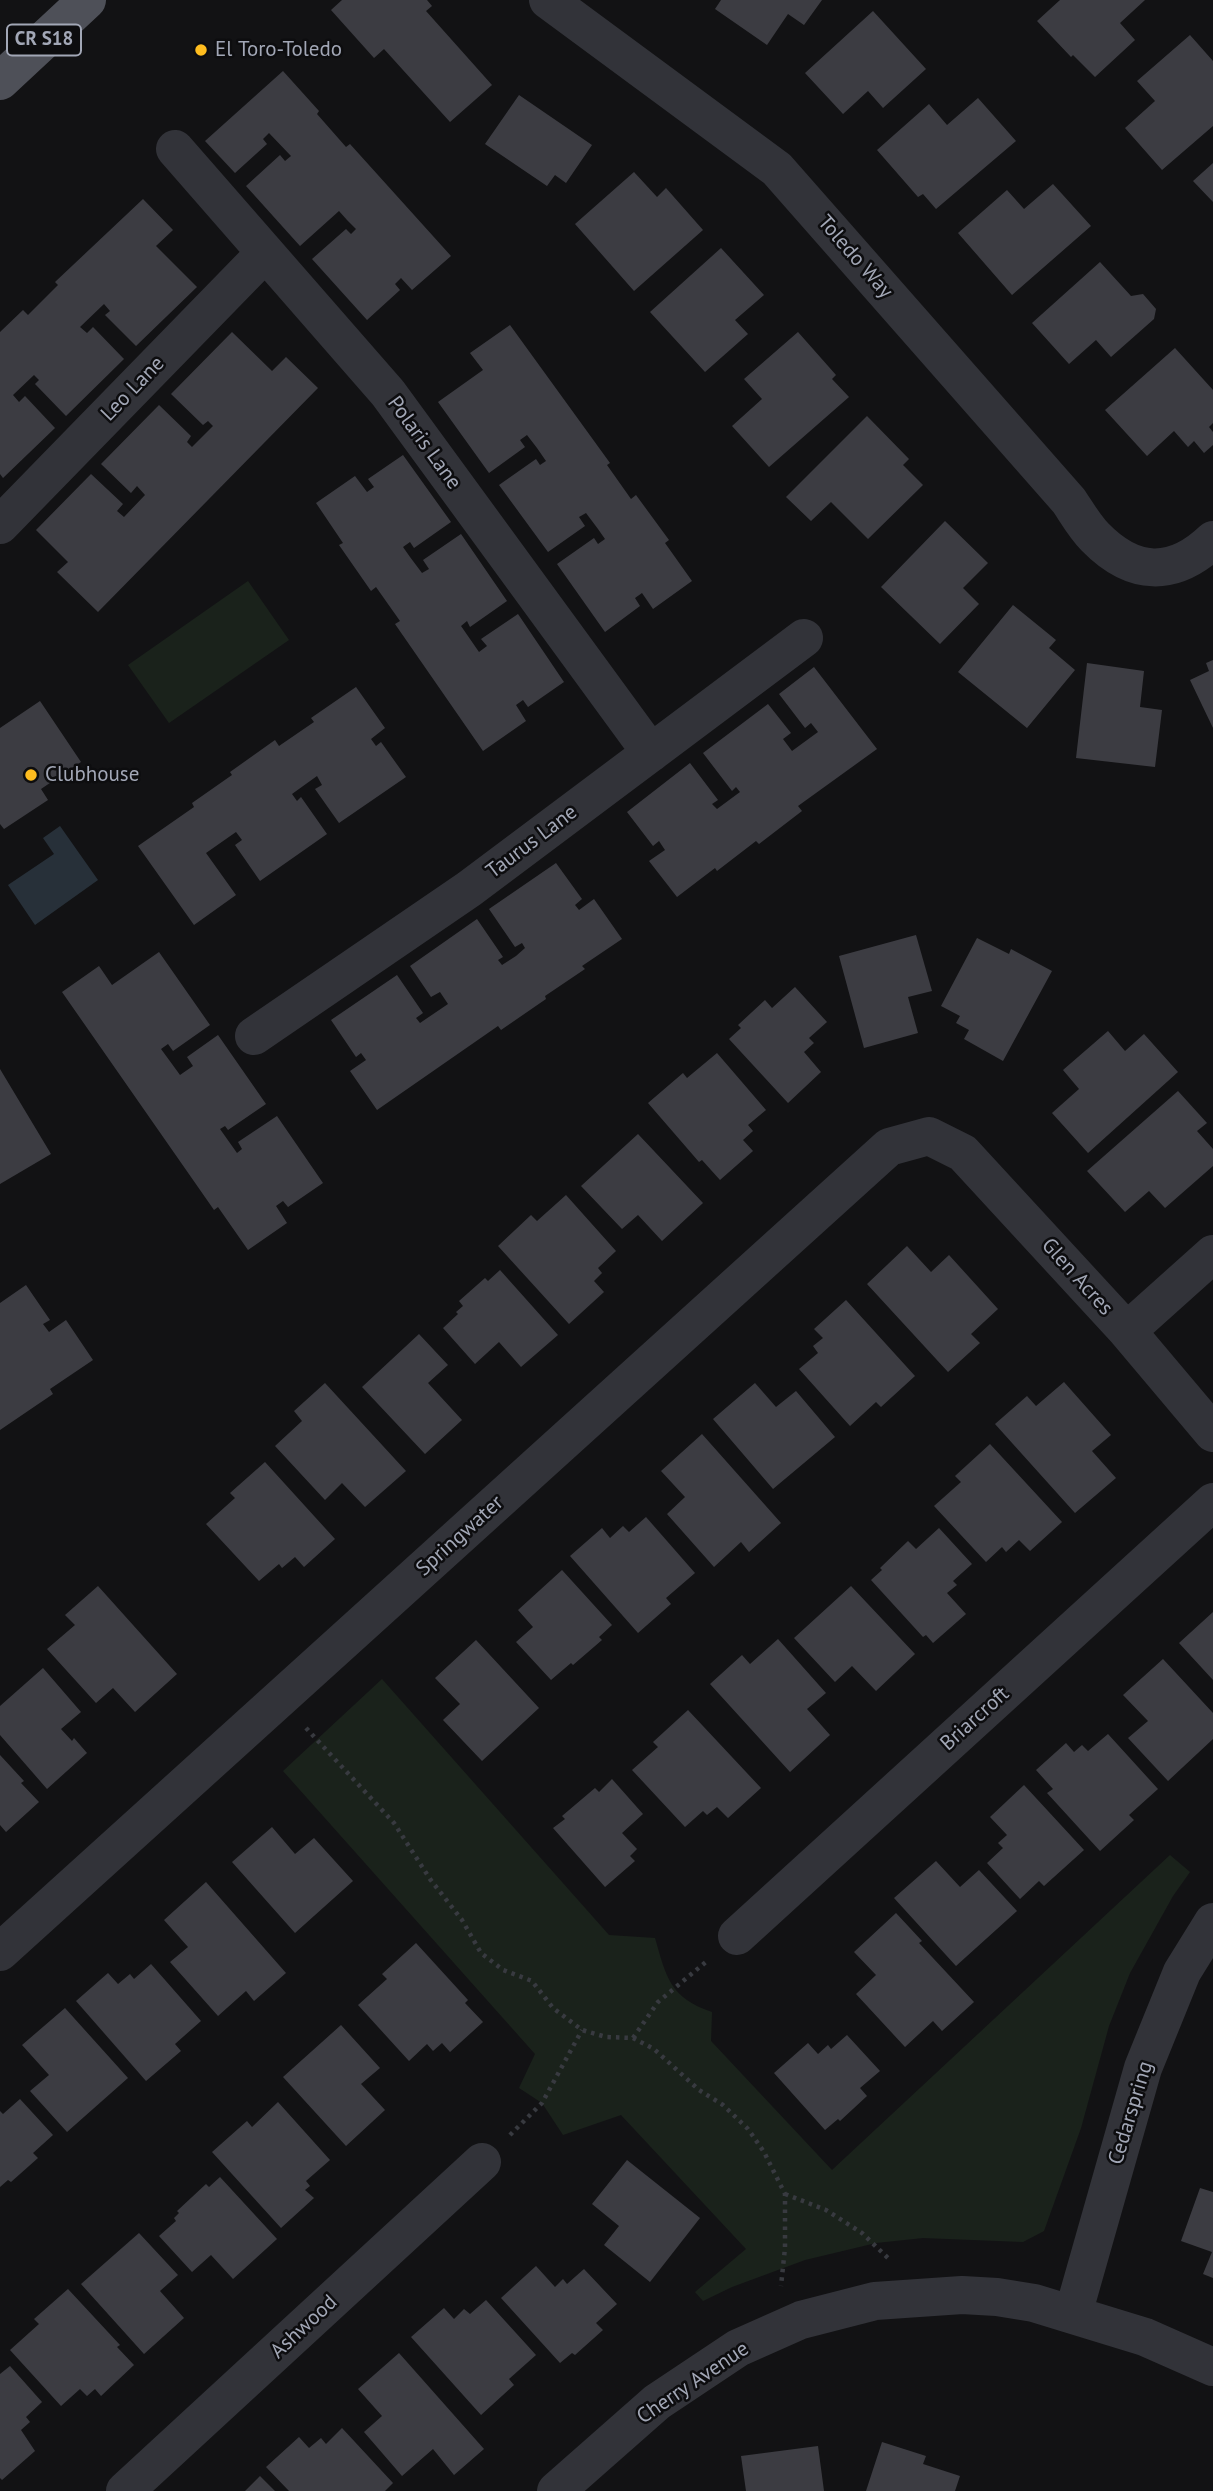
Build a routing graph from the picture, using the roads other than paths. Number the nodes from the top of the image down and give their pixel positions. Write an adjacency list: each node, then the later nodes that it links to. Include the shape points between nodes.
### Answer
1 (87, 0): 3 (main road, CR S18)
2 (548, 0): 7 (street, Toledo Way, via 777,169 1069,501 1093,535 1120,559 1151,567 1178,565)
3 (0, 81)
4 (175, 149): 5 (street, Polaris Lane)
5 (265, 253): 6 (street, Leo Lane); 9 (street, Polaris Lane, via 388,393)
6 (0, 525)
7 (1213, 540)
8 (804, 638): 9 (street, Taurus Lane)
9 (651, 753): 10 (street, Taurus Lane, via 469,889)
10 (254, 1036)
11 (929, 1136): 13 (street, Glen Acres, via 963,1153); 18 (street, Springwater, via 889,1147)
12 (1213, 1254): 13 (street)
13 (1127, 1331): 14 (street, Glen Acres)
14 (1213, 1433)
15 (1213, 1502): 17 (street, Briarcroft)
16 (1213, 1922): 20 (street, Cedarspring, via 1182,1972 1143,2068)
17 (737, 1936)
18 (0, 1952)
19 (482, 2162): 22 (street, Ashwood)
20 (1073, 2314): 21 (street, Cherry Avenue, via 1145,2337); 23 (street, Cherry Avenue, via 997,2297 927,2296 875,2301 801,2320 738,2348 657,2402)
21 (1213, 2367)
22 (125, 2491)
23 (556, 2491)

